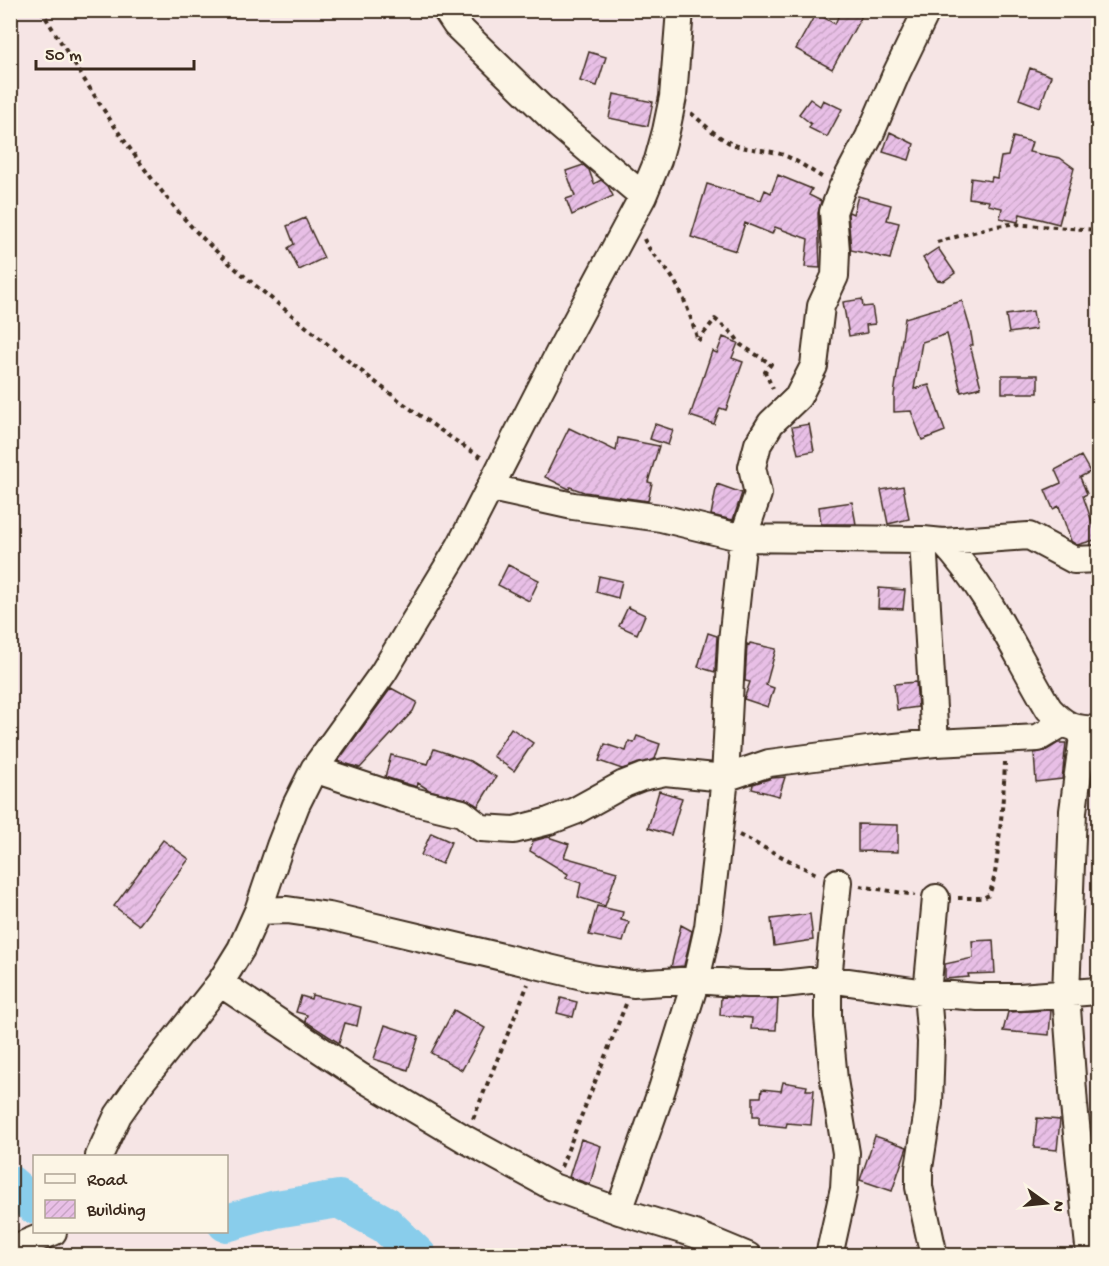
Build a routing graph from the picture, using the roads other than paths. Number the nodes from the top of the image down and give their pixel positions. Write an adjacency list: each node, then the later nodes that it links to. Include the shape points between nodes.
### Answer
1 (446, 10): 4 (street, via 456,26 558,124)
2 (680, 10): 4 (street, via 673,97 658,160)
3 (927, 10): 6 (street, via 833,212 835,276 821,306 814,366 798,397 771,423 758,444 752,467 758,494)
4 (643, 196): 5 (street)
5 (496, 479): 6 (street, via 573,506 661,518); 11 (street, via 383,673)
6 (743, 538): 7 (street); 12 (street, via 732,641)
7 (933, 541): 8 (street, via 1029,536 1074,560); 9 (street, via 956,555 981,591 1049,709); 10 (street)
8 (1098, 559)
9 (1082, 727): 10 (street, via 1038,738); 21 (street, via 1073,811)
10 (935, 743): 12 (street, via 769,763)
11 (314, 769): 12 (street, via 404,799 462,813 481,828 514,830 575,811 642,777 665,772); 15 (street, via 296,805)
12 (725, 778): 17 (street, via 708,927)
13 (838, 882): 16 (street)
14 (936, 898): 20 (street)
15 (258, 911): 17 (street, via 287,910 329,916 591,978 633,984); 18 (street)
16 (828, 979): 17 (street, via 747,984); 20 (street); 27 (street, via 834,1080 846,1154 844,1188)
17 (696, 980): 23 (street)
18 (220, 983): 22 (street, via 139,1085 118,1115); 23 (street, via 361,1077 465,1139 554,1187)
19 (1098, 991): 21 (street)
20 (927, 993): 21 (street, via 978,997); 28 (street, via 931,1042 929,1104 919,1187)
21 (1066, 994): 29 (street)
22 (99, 1155)
23 (619, 1211): 26 (street, via 695,1234)
24 (51, 1233): 25 (street)
25 (10, 1250)
26 (748, 1256)
27 (829, 1256)
28 (934, 1256)
29 (1090, 1256)

